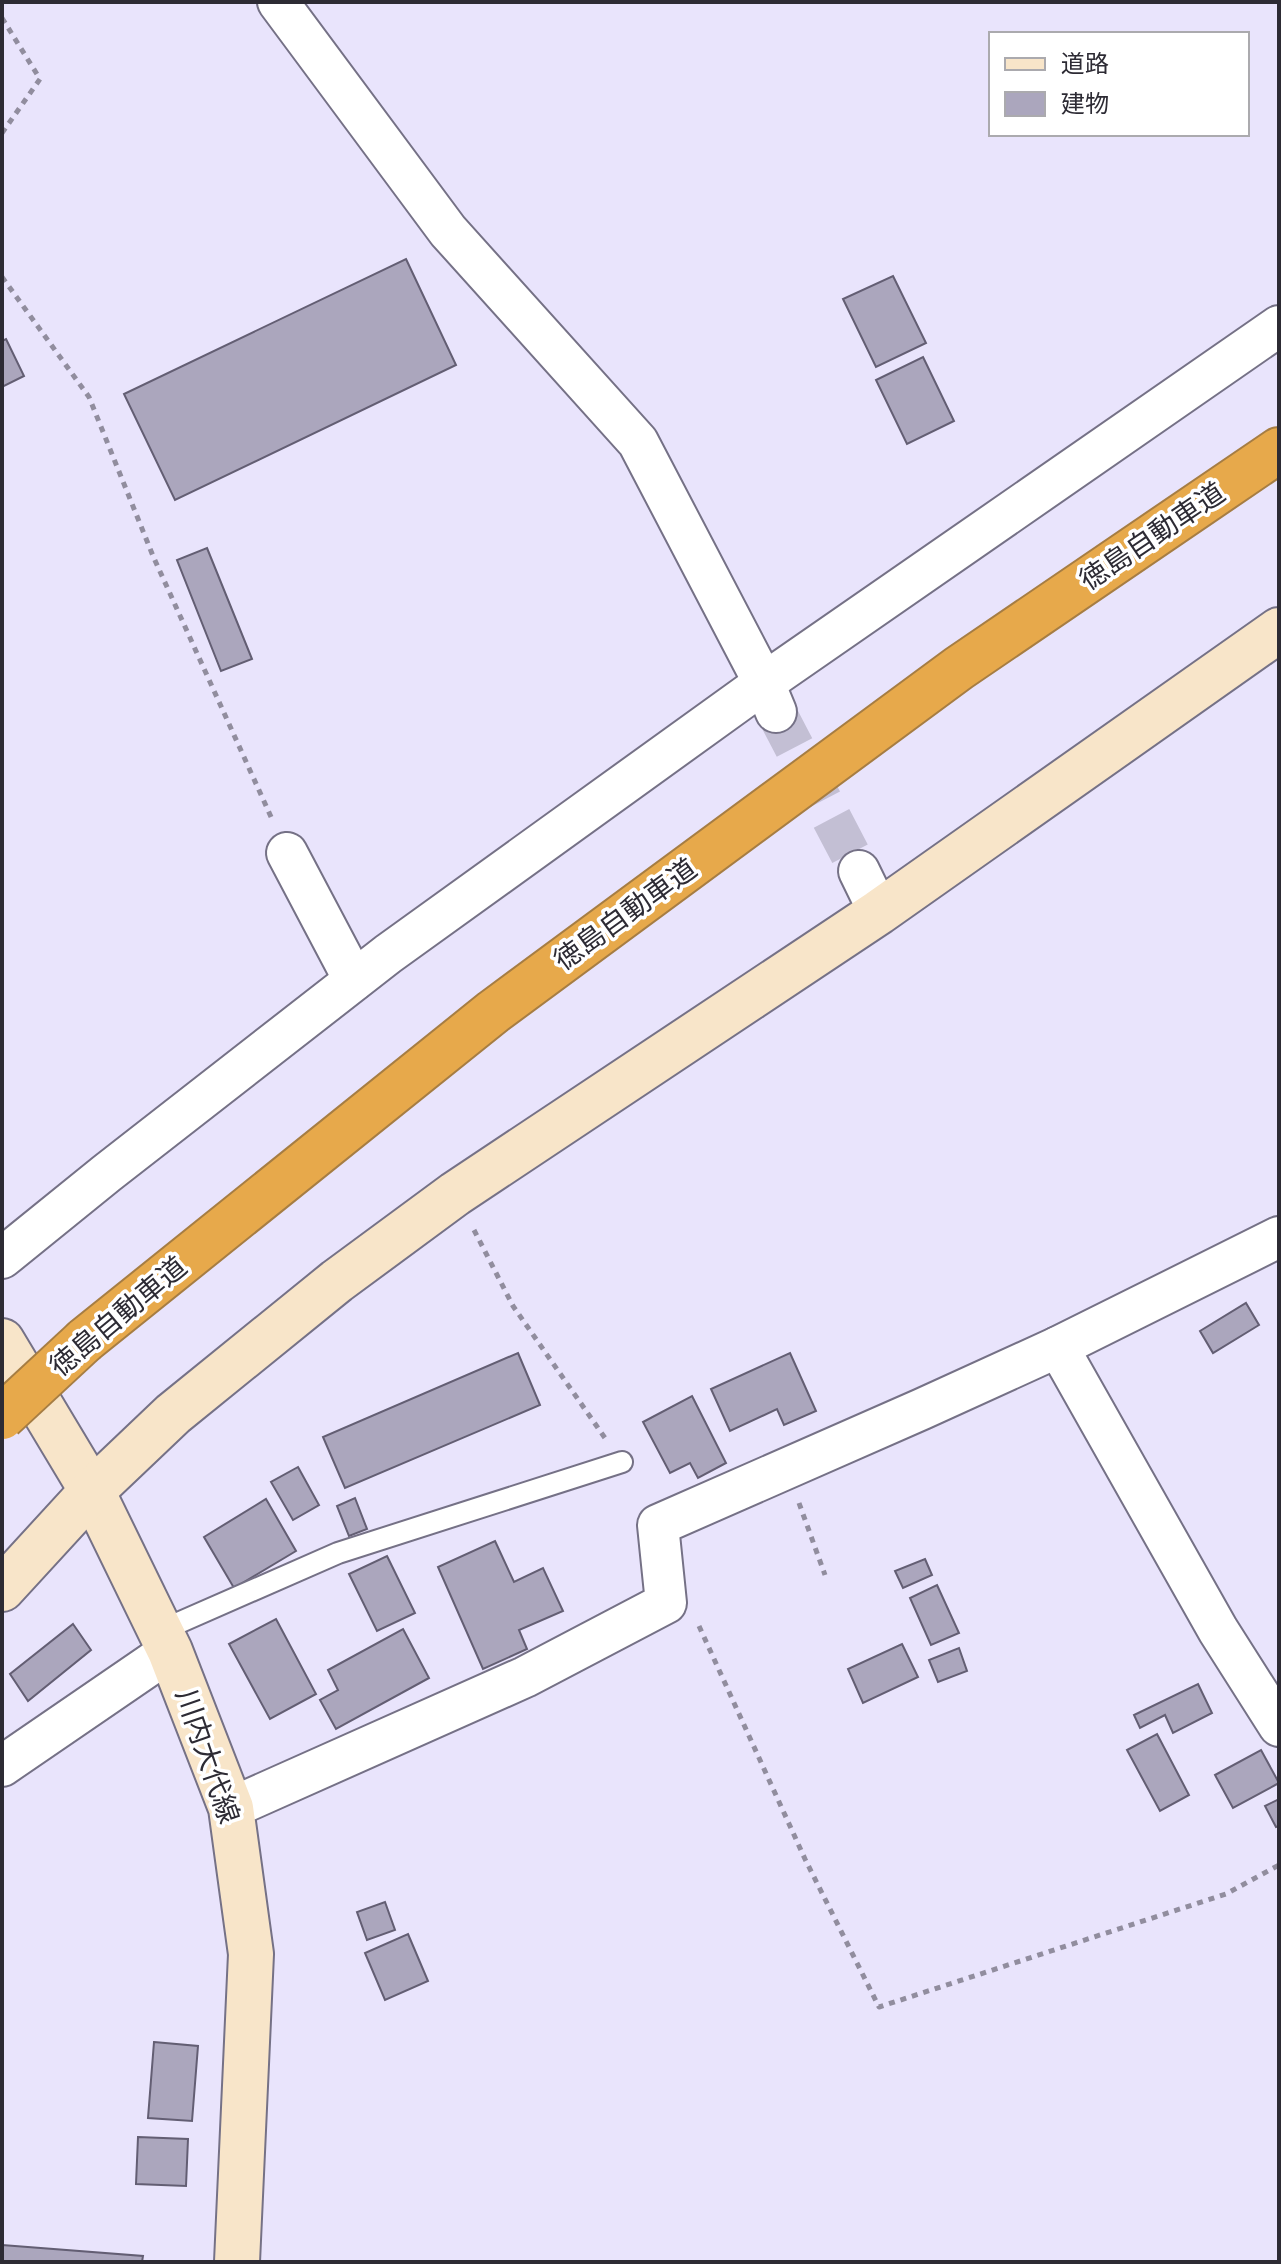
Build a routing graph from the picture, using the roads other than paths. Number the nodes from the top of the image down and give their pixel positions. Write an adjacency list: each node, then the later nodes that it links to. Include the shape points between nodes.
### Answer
1 (278, 2): 5 (street, via 448,231 638,442)
2 (1279, 326): 5 (street)
3 (1279, 450): 14 (highway, 徳島自動車道, bridge, via 959,668 493,1012 85,1340)
4 (1279, 630): 8 (street)
5 (770, 698): 9 (street)
6 (287, 853): 9 (street)
7 (859, 871): 8 (street)
8 (879, 912): 16 (street, via 455,1194 184,1405)
9 (354, 980): 11 (street)
10 (1279, 1237): 13 (street)
11 (2, 1258)
12 (2, 1341): 16 (street, 川内大代線)
13 (1058, 1347): 19 (street, via 1218,1630); 21 (street, via 658,1525 666,1603 525,1677)
14 (2, 1417)
15 (622, 1462): 18 (lane, via 338,1553)
16 (92, 1491): 17 (street); 18 (street, 川内大代線)
17 (2, 1589)
18 (165, 1641): 20 (street); 21 (street, 川内大代線)
19 (1279, 1726)
20 (2, 1766)
21 (231, 1808): 22 (street, 川内大代線, via 251,1954)
22 (237, 2262)

